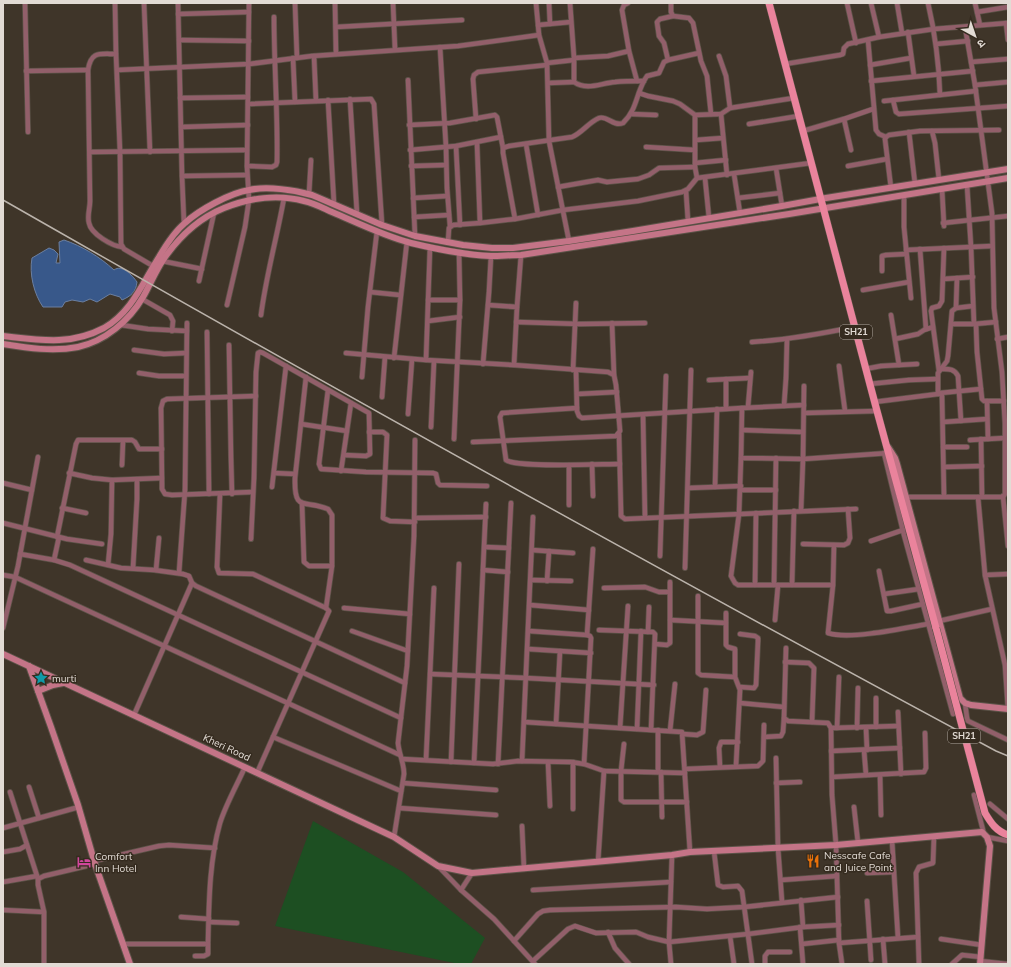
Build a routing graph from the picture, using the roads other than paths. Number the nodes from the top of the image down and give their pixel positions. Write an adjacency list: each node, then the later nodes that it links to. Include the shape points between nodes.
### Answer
1 (25, 3): 71 (street)
2 (115, 3): 51 (street)
3 (144, 3): 67 (street)
4 (178, 3): 23 (street)
5 (249, 3): 21 (street)
6 (295, 3): 55 (street)
7 (335, 3): 33 (street)
8 (393, 3): 30 (street)
9 (536, 3): 31 (street)
10 (549, 3): 29 (street)
11 (570, 3): 27 (street)
12 (628, 3): 49 (street, via 622,10)
13 (671, 3): 24 (street)
14 (769, 3): 64 (main road, SH21)
15 (848, 3): 45 (street)
16 (871, 3): 39 (street)
17 (897, 3): 37 (street)
18 (928, 3): 35 (street)
19 (975, 3): 22 (street)
20 (1008, 7): 22 (street)
21 (249, 12): 23 (street); 43 (street)
22 (977, 12): 32 (street)
23 (178, 14): 40 (street)
24 (673, 16): 50 (street, via 691,20 695,28); 60 (street, via 657,22)
25 (274, 17): 59 (street)
26 (462, 20): 30 (street)
27 (571, 22): 29 (street); 57 (street)
28 (1007, 23): 32 (street); 42 (street)
29 (550, 24): 31 (street)
30 (394, 25): 33 (street); 48 (street)
31 (538, 25): 38 (street)
32 (980, 25): 34 (street)
33 (336, 27): 52 (street)
34 (965, 27): 35 (street); 44 (street)
35 (934, 29): 36 (street); 46 (street)
36 (908, 32): 37 (street); 56 (street)
37 (902, 33): 39 (street)
38 (540, 35): 47 (street); 63 (street)
39 (879, 37): 41 (street)
40 (179, 40): 43 (street); 66 (street)
41 (868, 40): 45 (street); 65 (street)
42 (1008, 40)
43 (249, 41): 62 (street)
44 (968, 41): 46 (street); 61 (street)
45 (856, 43): 64 (street, via 846,46 840,55)
46 (936, 44): 72 (street)
47 (440, 47): 48 (street); 108 (street)
48 (395, 50): 52 (street)
49 (629, 51): 57 (street); 75 (street)
50 (699, 53): 60 (street); 101 (street, via 707,76)
51 (116, 54): 68 (street, via 93,56); 69 (street)
52 (336, 54): 53 (street)
53 (314, 56): 55 (street); 91 (street)
54 (719, 56): 97 (street, via 726,76)
55 (295, 58): 59 (street); 93 (street)
56 (911, 58): 65 (street); 73 (street)
57 (574, 59): 63 (street); 78 (street)
58 (1008, 59): 61 (street)
59 (274, 60): 62 (street); 92 (street)
60 (668, 60): 76 (street, via 664,62 660,73 647,76)
61 (971, 62): 70 (street)
62 (249, 64): 66 (street); 85 (street)
63 (547, 64): 80 (street); 106 (street, via 478,72 474,75)
64 (785, 64): 87 (main road, SH21)
65 (870, 65): 77 (street)
66 (179, 67): 67 (street); 86 (street)
67 (146, 68): 69 (street); 136 (street)
68 (88, 70): 71 (street); 134 (street)
69 (117, 70): 135 (street)
70 (973, 71): 72 (street); 81 (street)
71 (26, 72): 117 (street)
72 (939, 74): 73 (street); 84 (street)
73 (914, 76): 77 (street)
74 (408, 80): 111 (street)
75 (637, 81): 76 (street); 78 (street, via 595,86)
76 (644, 81): 83 (street)
77 (871, 81): 99 (street)
78 (574, 82): 80 (street)
79 (1008, 82): 81 (street)
80 (548, 83): 123 (street)
81 (975, 85): 82 (street)
82 (976, 92): 84 (street); 98 (street)
83 (639, 93): 100 (street); 104 (street, via 673,101)
84 (940, 95): 90 (street)
85 (248, 97): 86 (street); 95 (street)
86 (180, 98): 112 (street)
87 (794, 98): 97 (street); 105 (main road, SH21)
88 (350, 99): 89 (street); 178 (street); 190 (street, via 371,99 374,104)
89 (328, 100): 91 (street); 173 (street)
90 (893, 100): 94 (street); 98 (street, via 899,114)
91 (316, 101): 93 (street)
92 (276, 102): 93 (street); 95 (street); 144 (street, via 276,165)
93 (295, 102)
94 (884, 102)
95 (248, 104): 110 (street)
96 (1008, 106): 98 (street)
97 (730, 108): 102 (street)
98 (977, 108): 113 (street)
99 (873, 109): 107 (street); 120 (street, via 876,130)
100 (631, 114): 103 (street); 123 (street, via 621,124 599,118 576,135)
101 (711, 114): 102 (street); 104 (street)
102 (721, 114): 121 (street)
103 (656, 115)
104 (695, 115): 122 (street)
105 (799, 116): 109 (street); 115 (main road, SH21)
106 (476, 118): 108 (street); 119 (street, via 496,116)
107 (844, 119): 115 (street); 133 (street)
108 (445, 124): 111 (street); 127 (street)
109 (749, 124)
110 (248, 125): 112 (street); 130 (street)
111 (409, 125): 131 (street)
112 (181, 127): 137 (street)
113 (982, 130): 114 (street); 116 (street); 153 (street)
114 (999, 130)
115 (803, 131): 141 (main road, SH21)
116 (932, 131): 118 (street); 157 (street)
117 (28, 132)
118 (909, 132): 120 (street); 158 (street)
119 (501, 137): 124 (street); 129 (street)
120 (886, 137): 138 (street)
121 (723, 138): 122 (street); 140 (street)
122 (696, 140): 132 (street)
123 (549, 141): 125 (street); 160 (street)
124 (477, 142): 126 (street); 189 (street)
125 (526, 144): 129 (street); 180 (street)
126 (456, 146): 127 (street); 191 (street)
127 (446, 147): 131 (street); 142 (street)
128 (646, 147): 132 (street)
129 (503, 148): 184 (street)
130 (247, 150): 137 (street); 144 (street)
131 (410, 150): 145 (street)
132 (695, 150): 143 (street)
133 (851, 150)
134 (90, 152): 135 (street); 199 (street, via 90,228 107,241)
135 (120, 152): 136 (street); 199 (street)
136 (150, 152): 137 (street)
137 (181, 152): 152 (street)
138 (887, 159): 146 (street); 161 (street)
139 (310, 160): 165 (street)
140 (726, 160): 143 (street); 151 (street)
141 (812, 164): 147 (street); 172 (main road, SH21)
142 (446, 165): 145 (street); 168 (street)
143 (695, 165): 154 (street); 160 (street, via 659,168 638,179 607,182 598,180)
144 (246, 166): 149 (street)
145 (411, 166): 170 (street)
146 (848, 166)
147 (776, 168): 150 (street); 164 (street)
148 (1008, 169): 153 (street)
149 (247, 174): 152 (street); 166 (street)
150 (734, 174): 151 (street); 171 (street)
151 (727, 175): 155 (street)
152 (182, 176): 188 (street)
153 (987, 177): 156 (street); 157 (street); 159 (street); 185 (street)
154 (697, 178): 155 (street); 163 (street)
155 (705, 178): 183 (street)
156 (1008, 178)
157 (938, 180): 158 (street)
158 (916, 184): 161 (street)
159 (967, 185): 162 (street); 186 (street)
160 (558, 187): 175 (street)
161 (891, 188): 172 (street)
162 (942, 189): 167 (street); 186 (street, via 944,224)
163 (686, 191): 175 (street, via 638,201); 187 (street)
164 (780, 193): 171 (street); 174 (street)
165 (309, 194): 166 (street, via 258,189); 173 (street)
166 (248, 195): 169 (street); 176 (street); 188 (street, via 221,200); 225 (street, via 245,227)
167 (904, 195): 172 (street); 205 (street)
168 (447, 196): 170 (street); 179 (street)
169 (284, 198): 193 (street, via 304,201); 230 (street)
170 (413, 198): 182 (street)
171 (738, 198): 177 (street)
172 (822, 203): 174 (street); 206 (street); 243 (main road, SH21)
173 (334, 204): 178 (street)
174 (782, 206): 177 (street)
175 (563, 210): 180 (street); 195 (street)
176 (214, 213): 208 (street, via 185,233); 210 (street)
177 (740, 213): 183 (street)
178 (357, 214): 190 (street)
179 (449, 215): 182 (street); 192 (street)
180 (538, 215): 184 (street)
181 (1008, 216): 185 (street)
182 (414, 217): 194 (street)
183 (709, 218): 187 (street)
184 (515, 219): 189 (street)
185 (992, 219): 186 (street); 198 (street)
186 (970, 220): 201 (street)
187 (688, 222): 195 (street)
188 (184, 223): 209 (street)
189 (480, 223): 191 (street)
190 (382, 225): 194 (street)
191 (460, 225): 192 (street)
192 (450, 226): 197 (street)
193 (378, 231): 196 (street); 218 (street)
194 (415, 236): 197 (street)
195 (569, 241): 197 (street, via 502,248)
196 (407, 242): 200 (street); 219 (street)
197 (448, 242)
198 (992, 246): 201 (street); 235 (street)
199 (122, 247): 209 (street)
200 (430, 247): 204 (street); 222 (street)
201 (971, 247): 202 (street); 212 (street)
202 (944, 248): 203 (street); 214 (street)
203 (920, 249): 205 (street); 245 (street)
204 (459, 252): 207 (street); 223 (street)
205 (906, 252): 211 (street, via 882,256); 216 (street)
206 (521, 255): 207 (street); 228 (street)
207 (491, 256): 226 (street)
208 (162, 261): 210 (street); 221 (street)
209 (153, 266): 249 (street, via 128,307 113,322 99,330 62,341)
210 (202, 269): 215 (street)
211 (882, 271)
212 (972, 277): 213 (street); 227 (street)
213 (957, 278): 214 (street); 229 (street)
214 (943, 279): 244 (street, via 941,305 932,308 931,312)
215 (199, 281)
216 (909, 282): 217 (street); 220 (street)
217 (863, 290)
218 (370, 292): 219 (street); 260 (street)
219 (400, 295): 262 (street)
220 (911, 298)
221 (142, 299): 242 (street); 246 (street, via 170,315 173,322)
222 (428, 300): 223 (street); 233 (street)
223 (460, 300): 232 (street)
224 (576, 303): 239 (street)
225 (227, 305)
226 (488, 305): 228 (street); 267 (street)
227 (973, 306): 229 (street); 241 (street)
228 (517, 307): 234 (street)
229 (956, 308): 240 (street, via 952,311)
230 (261, 314)
231 (891, 315): 252 (street)
232 (460, 317): 233 (street); 266 (street)
233 (428, 321): 264 (street)
234 (516, 322): 239 (street); 269 (street)
235 (996, 322): 241 (street); 253 (street)
236 (187, 323): 247 (street)
237 (612, 323): 238 (street); 239 (street); 279 (street)
238 (645, 323)
239 (574, 324): 274 (street)
240 (951, 324): 241 (street); 276 (street, via 947,361)
241 (975, 324): 290 (street)
242 (121, 325): 246 (street); 255 (street, via 103,338 78,347 56,350)
243 (854, 327): 251 (street); 273 (main road, SH21)
244 (933, 327): 245 (street); 276 (street)
245 (926, 329): 252 (street, via 918,334)
246 (172, 331): 247 (street)
247 (187, 331): 258 (street)
248 (207, 332): 298 (street)
249 (3, 336)
250 (1008, 337): 253 (street)
251 (787, 339): 254 (street); 306 (street)
252 (895, 339): 270 (street)
253 (998, 339): 302 (street)
254 (752, 342)
255 (3, 344)
256 (230, 345): 296 (street)
257 (134, 350): 258 (street, via 164,354)
258 (186, 353): 280 (street)
259 (346, 354): 260 (street)
260 (363, 355): 261 (street); 283 (street)
261 (385, 357): 262 (street); 299 (street)
262 (394, 358): 263 (street)
263 (412, 359): 264 (street); 317 (street)
264 (426, 360): 265 (street)
265 (434, 361): 266 (street); 324 (street)
266 (458, 362): 267 (street); 332 (street)
267 (483, 364): 269 (street)
268 (917, 364): 270 (street)
269 (514, 365): 274 (street)
270 (898, 365): 273 (street)
271 (286, 366): 282 (street); 297 (street, via 261,352 258,353); 356 (street)
272 (839, 366): 313 (street)
273 (865, 369): 288 (main road, SH21)
274 (574, 370): 279 (street, via 608,372); 294 (street)
275 (691, 370): 312 (street)
276 (940, 370): 286 (street); 292 (street, via 952,369 957,373)
277 (751, 372): 284 (street)
278 (138, 373): 280 (street)
279 (614, 375): 293 (street)
280 (186, 376): 300 (street)
281 (666, 376): 315 (street)
282 (306, 377): 291 (street); 323 (street)
283 (362, 377)
284 (750, 378): 285 (street); 307 (street)
285 (726, 379): 287 (street); 309 (street)
286 (938, 379): 288 (street); 295 (street)
287 (709, 380)
288 (870, 384): 303 (main road, SH21)
289 (804, 386): 305 (street)
290 (981, 389): 292 (street); 301 (street, via 982,399)
291 (328, 390): 304 (street); 325 (street)
292 (959, 391): 295 (street); 321 (street)
293 (617, 392): 294 (street); 319 (street)
294 (577, 394): 308 (street)
295 (939, 394): 303 (street); 322 (street, via 942,396)
296 (230, 396): 297 (street); 298 (street); 375 (street)
297 (256, 396): 372 (street)
298 (207, 397): 300 (street); 373 (street)
299 (382, 397)
300 (185, 398): 342 (street, via 165,400 162,404); 376 (street)
301 (987, 401): 302 (street); 320 (street)
302 (1004, 401): 331 (street)
303 (874, 402): 314 (main road, SH21)
304 (351, 403): 327 (street); 328 (street, via 369,413)
305 (804, 405): 306 (street); 316 (street)
306 (784, 406): 307 (street)
307 (748, 407): 310 (street)
308 (577, 408): 319 (street, via 582,418); 337 (street, via 502,413 500,417)
309 (726, 408): 310 (street); 311 (street)
310 (742, 408): 326 (street)
311 (717, 409): 312 (street); 367 (street)
312 (690, 411): 315 (street); 368 (street)
313 (845, 411): 314 (street); 316 (street)
314 (876, 411): 343 (main road, SH21)
315 (665, 413): 318 (street); 399 (street)
316 (804, 413): 329 (street)
317 (408, 414)
318 (643, 415): 319 (street); 398 (street)
319 (619, 417): 330 (street)
320 (987, 419): 321 (street); 334 (street)
321 (961, 421): 322 (street)
322 (943, 422): 340 (street)
323 (302, 424): 325 (street); 360 (street)
324 (431, 427)
325 (323, 428): 327 (street); 355 (street, via 319,466 323,470)
326 (742, 430): 329 (street); 346 (street)
327 (347, 431): 344 (street)
328 (369, 432): 344 (street, via 368,456); 357 (street, via 383,432 386,435)
329 (804, 432): 348 (street)
330 (619, 434): 337 (street); 350 (street)
331 (1005, 438): 334 (street); 379 (street)
332 (454, 439)
333 (982, 439): 334 (street); 338 (street); 353 (street)
334 (988, 439)
335 (123, 440): 342 (street, via 134,441 139,449); 351 (street); 359 (street, via 78,440)
336 (415, 440): 358 (street)
337 (504, 440): 339 (street); 352 (street, via 507,462)
338 (970, 440)
339 (473, 442)
340 (943, 447): 341 (street); 354 (street)
341 (967, 447)
342 (162, 449): 361 (street)
343 (887, 452): 348 (street); 380 (street, via 895,458); 403 (street); 593 (main road, SH21, bridge, via 981,801 990,822 998,831)
344 (344, 454): 355 (street)
345 (38, 457): 370 (street)
346 (741, 458): 347 (street); 369 (street)
347 (776, 458): 348 (street); 371 (street)
348 (803, 458): 390 (street)
349 (592, 464): 350 (street); 352 (street); 377 (street)
350 (620, 464): 398 (street, via 621,516 625,519)
351 (122, 465)
352 (569, 465): 385 (street)
353 (982, 466): 354 (street); 381 (street)
354 (944, 467): 378 (street)
355 (341, 471): 357 (street)
356 (274, 472): 360 (street); 366 (street)
357 (386, 472): 358 (street); 400 (street, via 383,518 394,522)
358 (414, 472): 365 (street, via 435,473 440,485); 400 (street)
359 (70, 473): 362 (street); 386 (street)
360 (295, 474): 382 (street, via 295,496)
361 (162, 478): 363 (street); 376 (street, via 162,489 165,494)
362 (112, 480): 363 (street); 423 (street, via 112,526)
363 (137, 480): 425 (street)
364 (3, 483): 370 (street)
365 (486, 486)
366 (272, 487)
367 (715, 487): 368 (street); 369 (street)
368 (688, 488): 397 (street)
369 (741, 488): 371 (street); 394 (street)
370 (32, 490): 402 (street)
371 (776, 490): 391 (street)
372 (253, 492): 375 (street); 406 (street)
373 (209, 494): 374 (street); 376 (street)
374 (220, 494): 375 (street); 455 (street, via 216,567 219,573 253,574)
375 (232, 494)
376 (185, 495): 431 (street)
377 (593, 496)
378 (944, 496): 380 (street); 381 (street)
379 (1005, 496): 381 (street); 411 (street)
380 (905, 497): 466 (street)
381 (980, 497): 434 (street)
382 (302, 503): 424 (street, via 325,507 330,511 333,523); 424 (street, via 305,564)
383 (511, 503): 413 (street)
384 (486, 504): 395 (street)
385 (569, 505)
386 (62, 508): 392 (street); 404 (street)
387 (848, 509): 388 (street); 390 (street); 410 (street, via 849,541 846,545)
388 (856, 509)
389 (794, 511): 390 (street); 391 (street); 443 (street)
390 (801, 511)
391 (776, 512): 393 (street); 442 (street)
392 (86, 513)
393 (756, 513): 394 (street); 441 (street)
394 (739, 514): 397 (street); 441 (street, via 731,579 738,584)
395 (486, 517): 400 (street); 412 (street)
396 (534, 517): 415 (street)
397 (687, 517): 399 (street); 426 (street)
398 (645, 518): 399 (street)
399 (662, 518): 419 (street)
400 (415, 520): 461 (street)
401 (3, 523): 402 (street)
402 (25, 529): 404 (street); 418 (street)
403 (903, 530): 407 (street); 447 (street)
404 (58, 537): 408 (street); 420 (street)
405 (159, 538): 427 (street)
406 (251, 539)
407 (871, 541)
408 (102, 544)
409 (803, 544): 410 (street)
410 (834, 545): 444 (street)
411 (1008, 546)
412 (484, 547): 413 (street); 428 (street)
413 (509, 548): 430 (street)
414 (593, 548): 459 (street)
415 (532, 550): 416 (street); 436 (street)
416 (549, 551): 417 (street); 437 (street)
417 (573, 553)
418 (20, 554): 420 (street); 435 (street)
419 (660, 556)
420 (54, 560): 462 (street, via 70,565)
421 (86, 560): 423 (street)
422 (459, 564): 492 (street)
423 (108, 565): 425 (street)
424 (332, 566): 455 (street)
425 (133, 568): 427 (street)
426 (685, 568)
427 (156, 570): 431 (street)
428 (483, 570): 430 (street); 493 (street)
429 (879, 571): 449 (street)
430 (508, 572): 495 (street)
431 (179, 573): 439 (street, via 188,576)
432 (1008, 574): 434 (street)
433 (3, 575): 435 (street)
434 (985, 575): 458 (street)
435 (15, 577): 457 (street); 480 (street)
436 (531, 580): 437 (street); 452 (street)
437 (547, 581): 438 (street)
438 (571, 581)
439 (192, 582): 462 (street); 478 (street)
440 (670, 582): 448 (street)
441 (755, 585): 442 (street)
442 (776, 585): 443 (street); 464 (street)
443 (792, 585): 444 (street)
444 (833, 586): 468 (street, via 828,633 843,635 893,631)
445 (434, 588): 491 (street)
446 (604, 588): 448 (street, via 645,587 659,592)
447 (919, 589): 449 (street); 451 (street)
448 (670, 592): 463 (street)
449 (884, 594): 451 (street, via 886,609 889,611)
450 (698, 596): 465 (street)
451 (923, 604): 468 (street)
452 (530, 605): 459 (street); 473 (street)
453 (628, 606): 471 (street)
454 (649, 606): 475 (street)
455 (326, 608): 478 (street, via 329,611)
456 (344, 608): 461 (street)
457 (5, 609): 469 (street)
458 (992, 609): 466 (street); 487 (street)
459 (589, 610): 477 (street)
460 (726, 613): 467 (street)
461 (410, 614): 483 (street)
462 (178, 616): 480 (street); 490 (street)
463 (670, 620): 465 (street); 479 (street, via 670,643)
464 (775, 620)
465 (699, 621): 467 (street); 494 (street, via 698,673)
466 (939, 621): 513 (street, via 957,690)
467 (726, 622): 494 (street, via 726,645 735,650)
468 (928, 624): 517 (street)
469 (3, 628)
470 (599, 630): 471 (street)
471 (626, 630): 474 (street); 502 (street)
472 (352, 631): 483 (street)
473 (529, 631): 477 (street); 482 (street)
474 (641, 631): 475 (street); 503 (street)
475 (648, 632): 479 (street, via 655,634)
476 (740, 634): 506 (street, via 755,636 758,641 756,685 754,688)
477 (587, 635): 485 (street, via 591,638)
478 (315, 642): 490 (street); 501 (street)
479 (655, 644): 505 (street)
480 (164, 646): 511 (street); 518 (street)
481 (786, 648): 488 (street)
482 (528, 649): 484 (street); 497 (street)
483 (408, 651): 501 (street)
484 (560, 651): 485 (street); 498 (street)
485 (591, 653): 499 (street)
486 (3, 654): 489 (street, Kheri Road)
487 (1006, 658): 515 (street)
488 (786, 662): 514 (street); 522 (street, via 809,664 814,668)
489 (29, 666): 500 (street, Kheri Road); 509 (street)
490 (302, 673): 511 (street); 519 (street)
491 (430, 674): 492 (street); 549 (street)
492 (455, 675): 493 (street); 551 (street)
493 (478, 676): 495 (street); 554 (street)
494 (735, 676): 506 (street)
495 (503, 677): 497 (street); 555 (street)
496 (839, 677): 530 (street)
497 (526, 678): 498 (street); 521 (street)
498 (558, 680): 499 (street); 523 (street)
499 (589, 682): 502 (street); 524 (street)
500 (63, 683): 509 (street); 518 (street, Kheri Road)
501 (405, 683): 519 (street)
502 (622, 684): 503 (street); 528 (street)
503 (639, 684): 505 (street); 533 (street)
504 (675, 684): 536 (street)
505 (654, 686): 534 (street)
506 (740, 687): 512 (street)
507 (858, 688): 531 (street)
508 (706, 690): 538 (street, via 703,732 697,735)
509 (38, 691): 581 (street)
510 (876, 698): 527 (street)
511 (288, 703): 539 (street); 547 (street)
512 (740, 703): 514 (street); 542 (street)
513 (965, 703): 515 (street); 541 (street, via 968,721)
514 (784, 707): 520 (street)
515 (1008, 709)
516 (898, 712): 526 (street)
517 (953, 714)
518 (134, 715): 558 (street, Kheri Road)
519 (401, 718): 547 (street, via 398,743)
520 (784, 718): 522 (street, via 788,721); 540 (street, via 781,736)
521 (524, 722): 523 (street); 550 (street)
522 (812, 722): 529 (street, via 828,723)
523 (556, 724): 524 (street)
524 (587, 726): 528 (street); 556 (street)
525 (764, 726): 540 (street)
526 (898, 726): 527 (street); 544 (street)
527 (876, 727): 532 (street)
528 (620, 728): 533 (street)
529 (831, 728): 530 (street); 546 (street)
530 (837, 728): 531 (street)
531 (858, 728): 532 (street)
532 (866, 728): 545 (street)
533 (637, 729): 534 (street)
534 (651, 730): 535 (street)
535 (658, 730): 536 (street); 563 (street)
536 (670, 731): 538 (street)
537 (925, 733): 565 (street, via 925,771)
538 (683, 734): 562 (street)
539 (273, 737): 564 (street); 574 (street)
540 (764, 737): 557 (street, via 762,763 758,766)
541 (1008, 740)
542 (738, 742): 557 (street); 559 (street, via 721,742)
543 (624, 744): 561 (street)
544 (900, 748): 545 (street); 565 (street)
545 (866, 750): 546 (street); 566 (street)
546 (831, 751): 568 (street)
547 (401, 757): 549 (street); 571 (street, via 404,768)
548 (776, 758): 569 (street)
549 (426, 760): 551 (street)
550 (522, 761): 552 (street); 555 (street)
551 (451, 762): 554 (street)
552 (548, 762): 553 (street); 580 (street)
553 (573, 762): 556 (street); 584 (street)
554 (474, 763): 555 (street)
555 (498, 764)
556 (584, 764): 560 (street)
557 (736, 766): 559 (street)
558 (245, 767): 564 (street, Kheri Road); 602 (street, via 220,822)
559 (720, 767): 562 (street)
560 (604, 771): 561 (street); 609 (street)
561 (621, 771): 563 (street); 577 (street, via 622,802)
562 (685, 771): 563 (street); 578 (street)
563 (660, 772): 577 (street)
564 (257, 773): 596 (street, Kheri Road)
565 (901, 774): 567 (street)
566 (866, 775): 567 (street); 568 (street)
567 (880, 775): 586 (street)
568 (832, 777): 601 (street)
569 (776, 782): 570 (street); 603 (street)
570 (800, 782)
571 (403, 783): 573 (street); 574 (street)
572 (29, 788): 588 (street)
573 (496, 790)
574 (401, 791): 583 (street)
575 (10, 792): 590 (street)
576 (974, 795): 595 (street)
577 (662, 801): 578 (street); 587 (street)
578 (687, 802): 606 (street)
579 (990, 804): 589 (street)
580 (550, 806)
581 (79, 807): 588 (street); 608 (street)
582 (854, 807): 599 (street)
583 (399, 808): 585 (street); 596 (street)
584 (573, 809)
585 (496, 815)
586 (880, 815)
587 (662, 817)
588 (39, 818): 590 (street)
589 (1008, 819)
590 (19, 824): 592 (street); 600 (street)
591 (522, 826): 611 (street)
592 (3, 828)
593 (1008, 834)
594 (934, 836): 595 (street, via 982,832); 597 (street); 638 (street, via 932,863 919,867 916,873)
595 (986, 836): 598 (street); 649 (street, via 990,846)
596 (394, 837): 610 (street, Kheri Road)
597 (892, 840): 599 (street); 612 (street)
598 (1008, 841)
599 (858, 843): 601 (street)
600 (27, 845): 605 (street); 616 (street)
601 (836, 845): 603 (street); 615 (street)
602 (215, 848): 608 (street, via 159,846); 631 (street, via 210,880)
603 (778, 848): 604 (street); 617 (street)
604 (714, 851): 606 (street); 627 (street, via 718,885 741,888)
605 (3, 852)
606 (690, 852): 607 (street)
607 (672, 855): 609 (street); 619 (street)
608 (95, 862): 616 (street); 646 (street)
609 (598, 862): 611 (street)
610 (438, 866): 613 (street); 620 (street)
611 (524, 869): 613 (street)
612 (894, 872): 614 (street); 639 (street)
613 (472, 873): 620 (street)
614 (867, 873)
615 (837, 876): 617 (street); 622 (street)
616 (37, 877): 618 (street); 629 (street)
617 (780, 880): 625 (street)
618 (3, 882)
619 (671, 882): 621 (street); 626 (street)
620 (461, 890): 643 (street)
621 (533, 890)
622 (838, 897): 623 (street); 633 (street)
623 (801, 900): 625 (street); 634 (street)
624 (867, 901): 642 (street)
625 (782, 902): 627 (street)
626 (671, 907): 627 (street); 643 (street, via 543,911); 645 (street)
627 (744, 907): 636 (street)
628 (3, 910): 629 (street)
629 (44, 912): 655 (street)
630 (181, 917): 631 (street)
631 (209, 921): 632 (street); 647 (street)
632 (236, 923)
633 (839, 925): 634 (street); 644 (street)
634 (802, 927): 636 (street); 648 (street)
635 (608, 932): 645 (street, via 636,932); 654 (street, via 572,927); 657 (street, via 615,948)
636 (748, 934): 637 (street); 660 (street)
637 (730, 936): 645 (street); 659 (street)
638 (918, 937): 639 (street); 665 (street)
639 (898, 938): 640 (street)
640 (883, 939): 642 (street); 664 (street)
641 (941, 939): 649 (street)
642 (870, 940): 644 (street); 652 (street)
643 (514, 941): 654 (street)
644 (839, 941): 648 (street); 663 (street)
645 (669, 942): 658 (street)
646 (123, 944): 647 (street); 656 (street)
647 (208, 944): 651 (street, via 208,954)
648 (802, 944): 662 (street)
649 (982, 945): 653 (street)
650 (790, 952): 661 (street, via 768,952)
651 (195, 956)
652 (871, 960)
653 (980, 961): 666 (street, via 962,955); 667 (street)
654 (534, 962)
655 (44, 964)
656 (130, 964)
657 (629, 964)
658 (671, 964)
659 (734, 964)
660 (752, 964)
661 (765, 964)
662 (803, 964)
663 (842, 964)
664 (885, 964)
665 (919, 964)
666 (952, 964)
667 (1007, 964)

